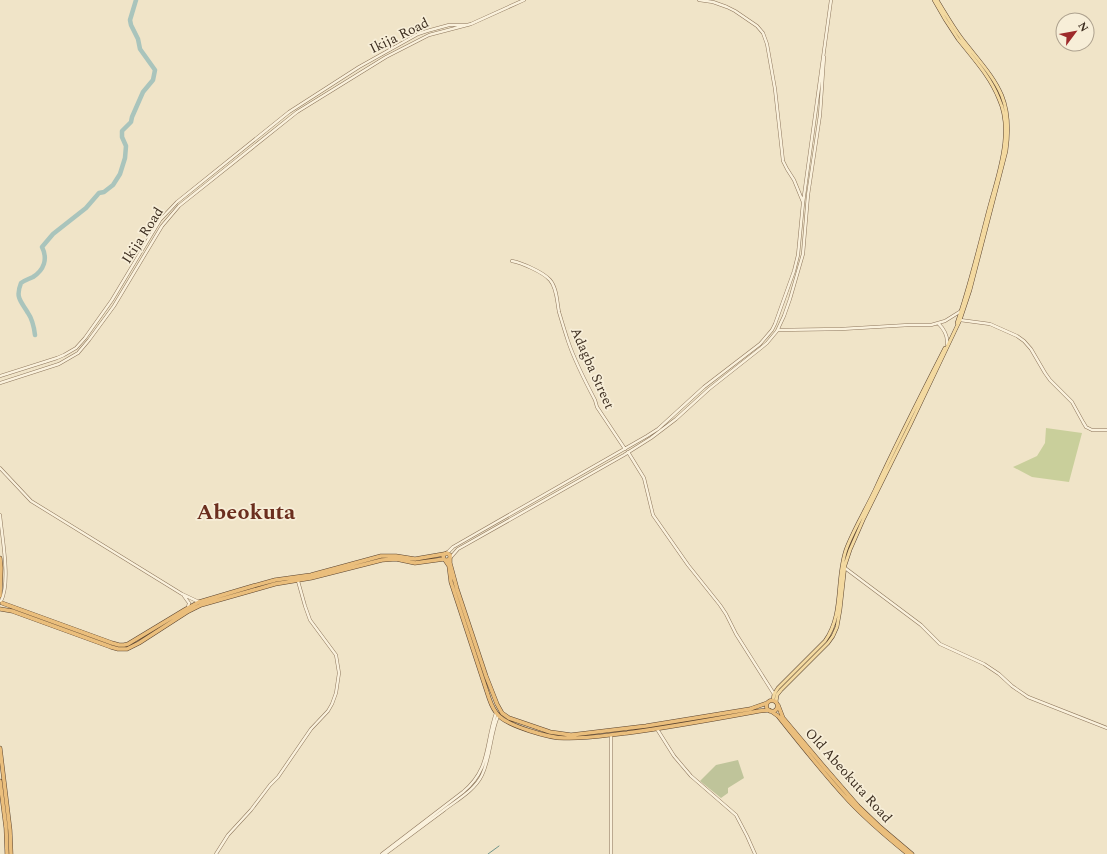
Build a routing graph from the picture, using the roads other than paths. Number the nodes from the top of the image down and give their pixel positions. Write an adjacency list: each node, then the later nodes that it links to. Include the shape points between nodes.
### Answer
1 (524, 0): 5 (street)
2 (699, 0): 7 (street, via 727,6 757,26 765,38 775,89 783,161)
3 (831, 0): 6 (street)
4 (936, 0): 11 (main road, via 949,27 990,81 1000,99 1004,116 1002,158); 12 (main road, via 999,88 1006,106 1008,124 1006,151)
5 (471, 24): 16 (street, Ikija Road, via 438,27 418,34 359,67 289,112 168,211 112,300 76,348 56,358); 17 (street, Ikija Road, via 420,39 297,112 179,206 162,226 114,306 78,353 59,364)
6 (826, 32): 7 (street); 9 (street, via 820,115)
7 (803, 203): 8 (street)
8 (801, 227): 9 (street); 19 (street, via 794,271 775,324 765,338 658,428)
9 (805, 227): 14 (street, via 802,254 793,290)
10 (512, 261): 19 (street, Adagba Street, via 547,277 552,283 560,316 575,358 597,407)
11 (961, 311): 13 (street); 15 (main road)
12 (960, 320): 18 (street, via 990,324 1024,341 1050,380 1072,402 1086,427 1092,430); 27 (main road, via 864,518)
13 (938, 323): 14 (street); 15 (street, via 946,333)
14 (778, 330): 20 (street, via 764,346 709,389 676,419)
15 (947, 344): 36 (main road, via 847,548 834,626 825,641)
16 (0, 376)
17 (0, 383)
18 (1107, 430)
19 (625, 449): 23 (street)
20 (628, 452): 25 (street, via 458,549); 36 (street, via 644,478 653,514 688,565 720,605)
21 (0, 468): 29 (street, via 31,501)
22 (0, 516): 31 (street, via 6,568 4,596)
23 (445, 553): 25 (highway, via 450,555); 26 (highway); 32 (highway, via 415,559 396,556 375,557 310,575 275,580)
24 (0, 558): 30 (highway)
25 (450, 558): 26 (highway); 35 (highway)
26 (444, 560): 28 (highway, via 415,563 382,560); 35 (highway, via 449,566 451,582)
27 (845, 568): 37 (main road, via 837,627 833,636 781,690); 42 (street, via 921,625 940,644 984,664 1028,697)
28 (298, 581): 34 (highway, via 275,584 200,605 125,649 111,647); 48 (street, via 310,620 336,656 339,673 336,693 328,711 311,729 278,777 228,835)
29 (182, 594): 32 (street); 33 (street, via 189,604)
30 (0, 596)
31 (1, 602): 33 (highway, via 112,643 124,645); 34 (highway)
32 (199, 602): 33 (highway)
33 (188, 607)
34 (0, 609)
35 (484, 677): 38 (highway, via 502,713 506,716 542,730 562,734 646,726 750,709); 40 (highway, via 489,698)
36 (774, 694): 37 (main road)
37 (776, 702): 38 (highway, via 770,700); 39 (highway, via 776,709); 54 (highway, Old Abeokuta Road, via 783,718 850,797)
38 (767, 703): 39 (highway)
39 (770, 711): 41 (highway); 53 (highway, Old Abeokuta Road, via 778,716 848,800)
40 (497, 714): 43 (highway, via 516,726 556,738); 49 (street, via 490,731 485,760 475,780); 50 (street, via 486,764 478,781 465,794)
41 (657, 728): 43 (highway); 52 (street, via 674,756 691,776 736,814)
42 (1107, 728)
43 (611, 735): 51 (street)
44 (0, 748): 47 (highway)
45 (0, 781): 46 (highway)
46 (7, 854)
47 (11, 854)
48 (216, 854)
49 (382, 854)
50 (385, 854)
51 (611, 854)
52 (755, 854)
53 (908, 854)
54 (912, 854)

